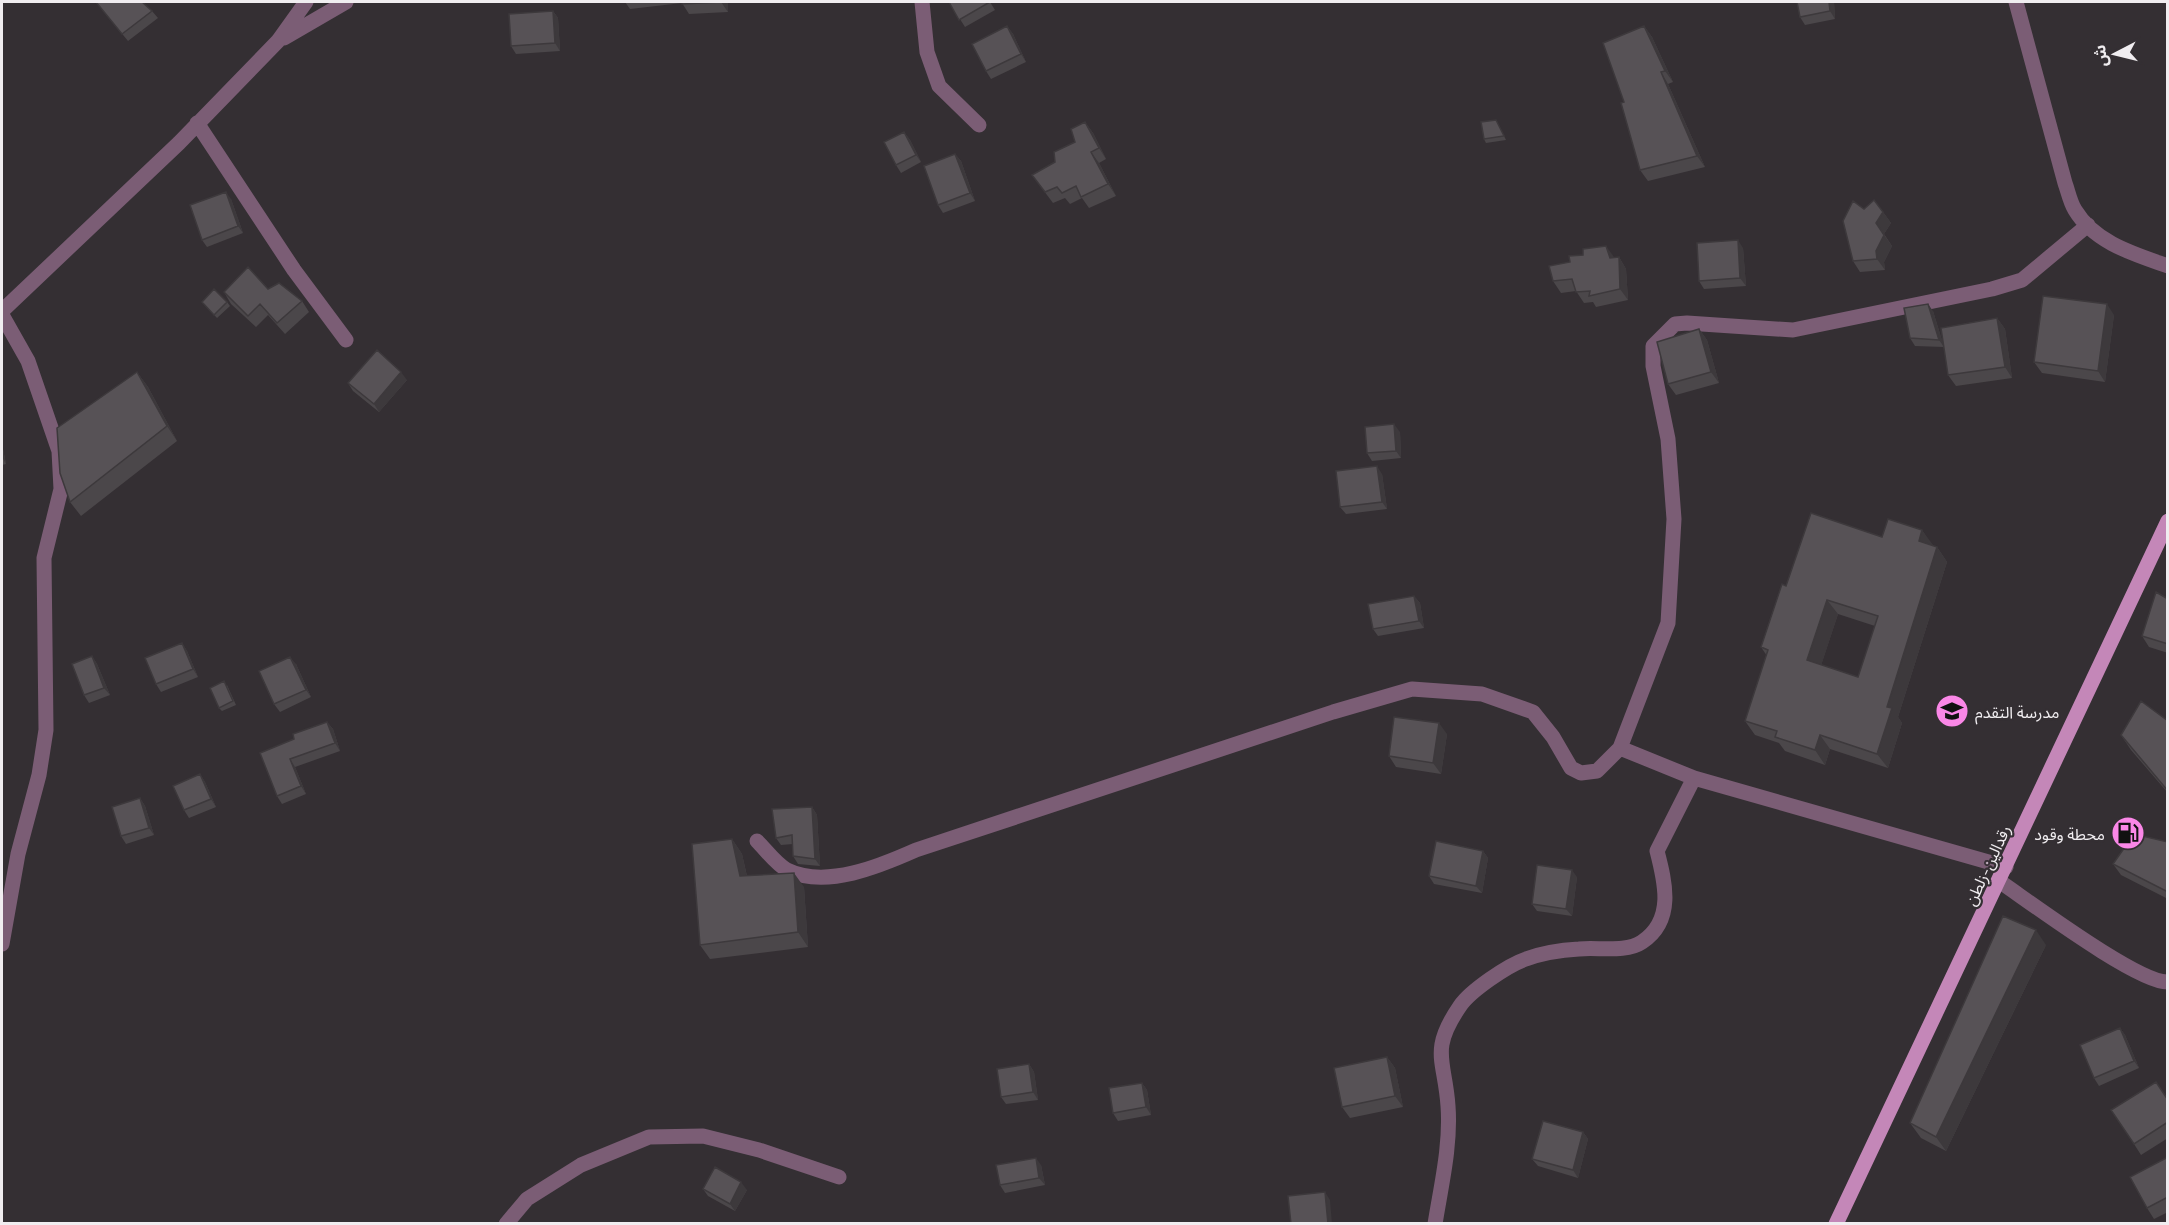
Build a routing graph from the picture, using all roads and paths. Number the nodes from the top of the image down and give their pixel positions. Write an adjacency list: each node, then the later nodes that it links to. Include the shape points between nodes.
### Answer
1 (306, 2): 5 (street)
2 (346, 2): 5 (street)
3 (922, 2): 7 (street, via 927,52 939,86)
4 (2016, 2): 8 (street, via 2065,183 2075,210)
5 (278, 41): 6 (street)
6 (197, 123): 10 (street); 11 (street, via 294,270)
7 (979, 125)
8 (2088, 225): 9 (street, via 2116,247); 13 (street, via 2022,280 1992,289 1793,330 1688,322 1668,329 1653,346 1653,366 1668,439 1674,519 1668,623)
9 (2168, 266)
10 (2, 313): 18 (street, via 28,361 59,451 61,489 44,558 46,730)
11 (346, 340)
12 (2168, 521): 16 (main road, رقدالين-زلطن)
13 (1620, 748): 14 (street); 15 (street, via 1597,771 1581,773 1571,768 1533,712 1482,694 1412,689 916,850 866,871 815,877 786,870)
14 (1694, 778): 16 (street); 22 (street, via 1657,851 1666,902 1662,921 1643,942 1525,959 1470,996 1445,1029 1441,1068 1448,1106 1445,1162)
15 (757, 841)
16 (2006, 867): 17 (main road, رقدالين-زلطن)
17 (1999, 882): 19 (street, via 2105,953 2157,982); 23 (main road, رقدالين-زلطن)
18 (2, 944)
19 (2168, 982)
20 (839, 1177): 21 (street, via 759,1150 703,1137 649,1137 580,1165 527,1199)
21 (506, 1224)
22 (1435, 1224)
23 (1836, 1224)

